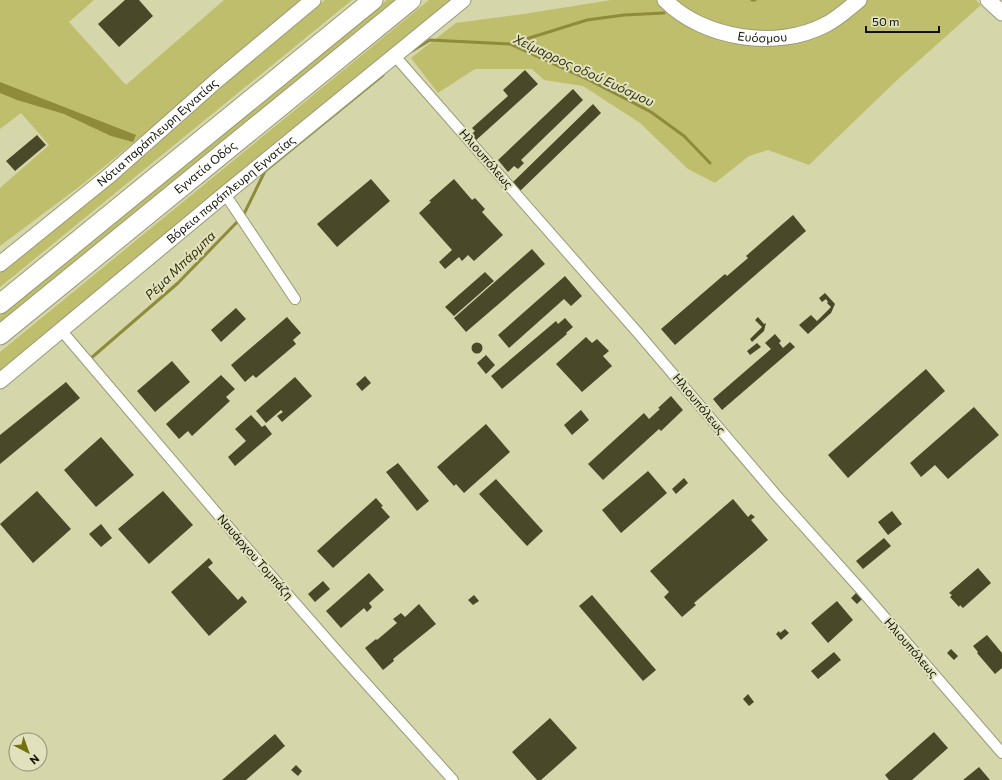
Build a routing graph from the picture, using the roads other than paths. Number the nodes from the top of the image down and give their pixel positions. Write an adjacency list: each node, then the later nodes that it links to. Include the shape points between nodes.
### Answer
1 (313, 0): 11 (street, Νότια παράπλευρη Εγνατίας, via 110,175)
2 (373, 0): 13 (highway, Εγνατία Οδός)
3 (411, 0): 15 (highway, Εγνατία Οδός)
4 (463, 0): 9 (street, Βόρεια παράπλευρη Εγνατίας)
5 (665, 0): 6 (street, Ευόσμου, via 687,17 705,26 736,36 764,39 787,37 819,28)
6 (859, 0)
7 (988, 0): 8 (street)
8 (1002, 13)
9 (394, 55): 10 (street, Βόρεια παράπλευρη Εγνατίας); 17 (street, Ηλιουπόλεως)
10 (225, 194): 12 (street); 14 (street, Βόρεια παράπλευρη Εγνατίας)
11 (1, 262)
12 (295, 299)
13 (0, 304)
14 (61, 330): 16 (street, Βόρεια παράπλευρη Εγνατίας); 18 (street, Ναυάρχου Τομπάζη, via 232,531)
15 (0, 335)
16 (0, 381)
17 (1002, 753)
18 (453, 780)

